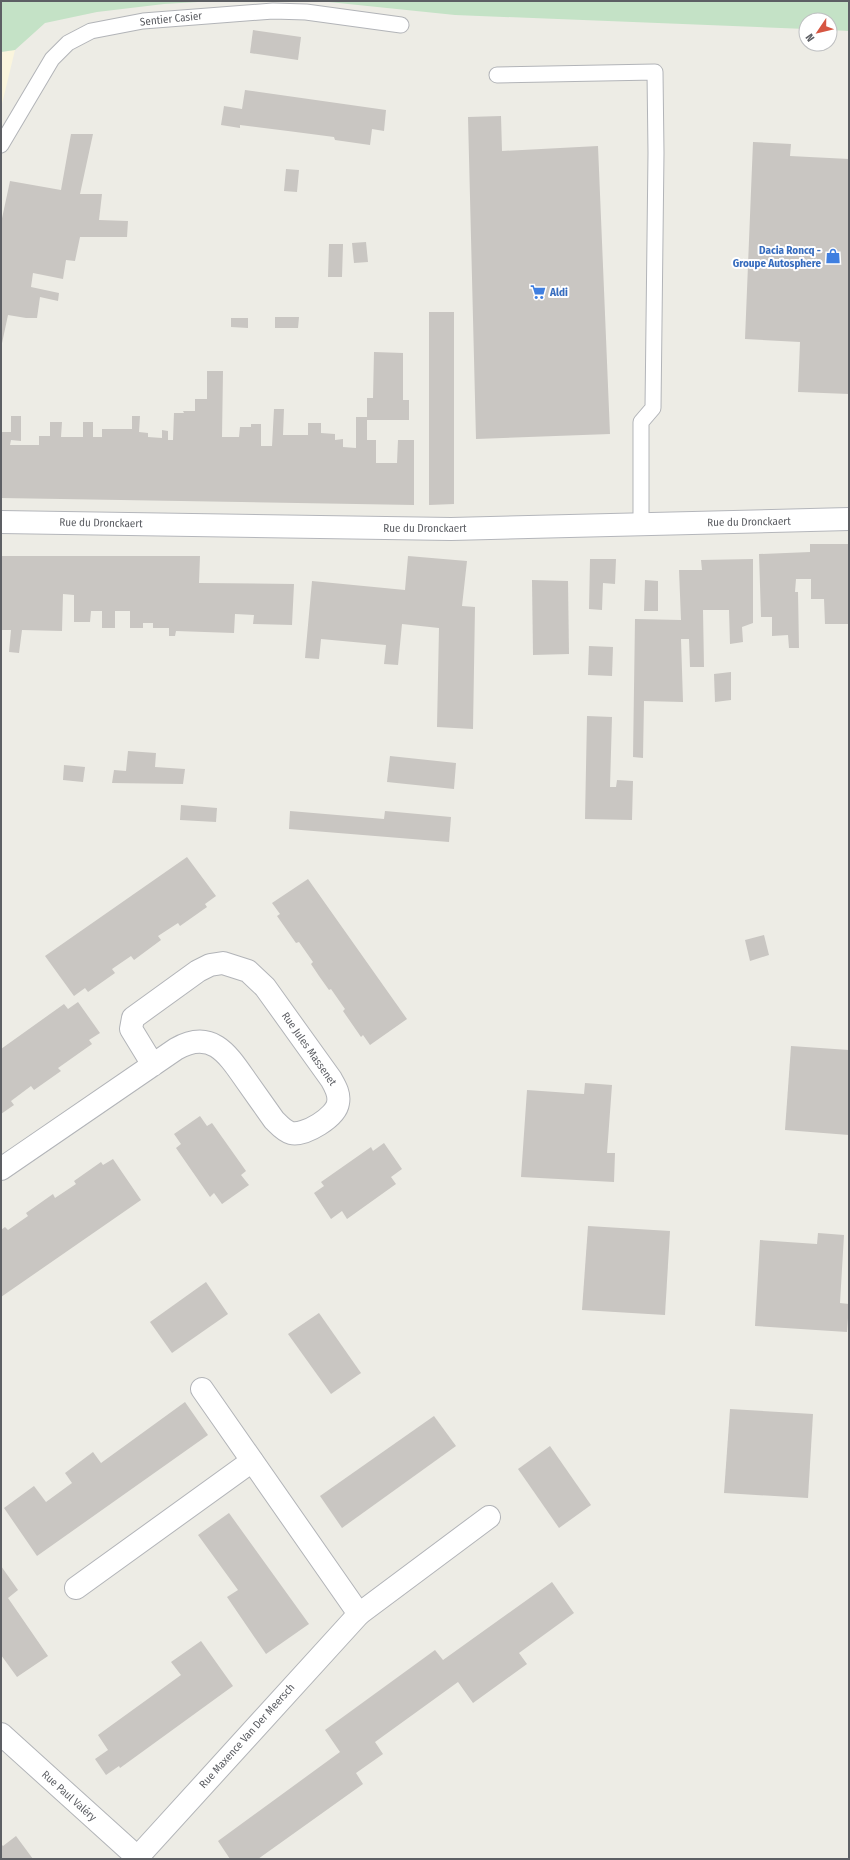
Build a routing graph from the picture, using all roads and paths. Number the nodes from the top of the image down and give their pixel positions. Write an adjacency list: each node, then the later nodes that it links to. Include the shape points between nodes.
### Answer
1 (401, 25): 3 (lane, Sentier Casier, via 273,10 143,21 91,30 68,43 52,59)
2 (497, 75): 6 (lane, via 655,72 653,408 641,422)
3 (1, 145)
4 (849, 519): 6 (street, Rue du Dronckaert)
5 (1, 522): 6 (street, Rue du Dronckaert, via 451,529)
6 (641, 524)
7 (153, 1065): 7 (street, Rue Jules Massenet, via 131,1029 133,1018 198,970 223,963 248,970 265,987 334,1083 338,1104 334,1112 308,1130 291,1133 274,1120 224,1052 211,1043 197,1041 183,1045); 8 (street, Rue Jules Massenet)
8 (1, 1169)
9 (202, 1389): 10 (street)
10 (252, 1461): 12 (street); 13 (street)
11 (489, 1517): 13 (street, Rue Maxence Van Der Meersch)
12 (76, 1588)
13 (358, 1614): 15 (street, Rue Maxence Van Der Meersch)
14 (1, 1734): 15 (street, Rue Paul Valéry)
15 (136, 1858)

